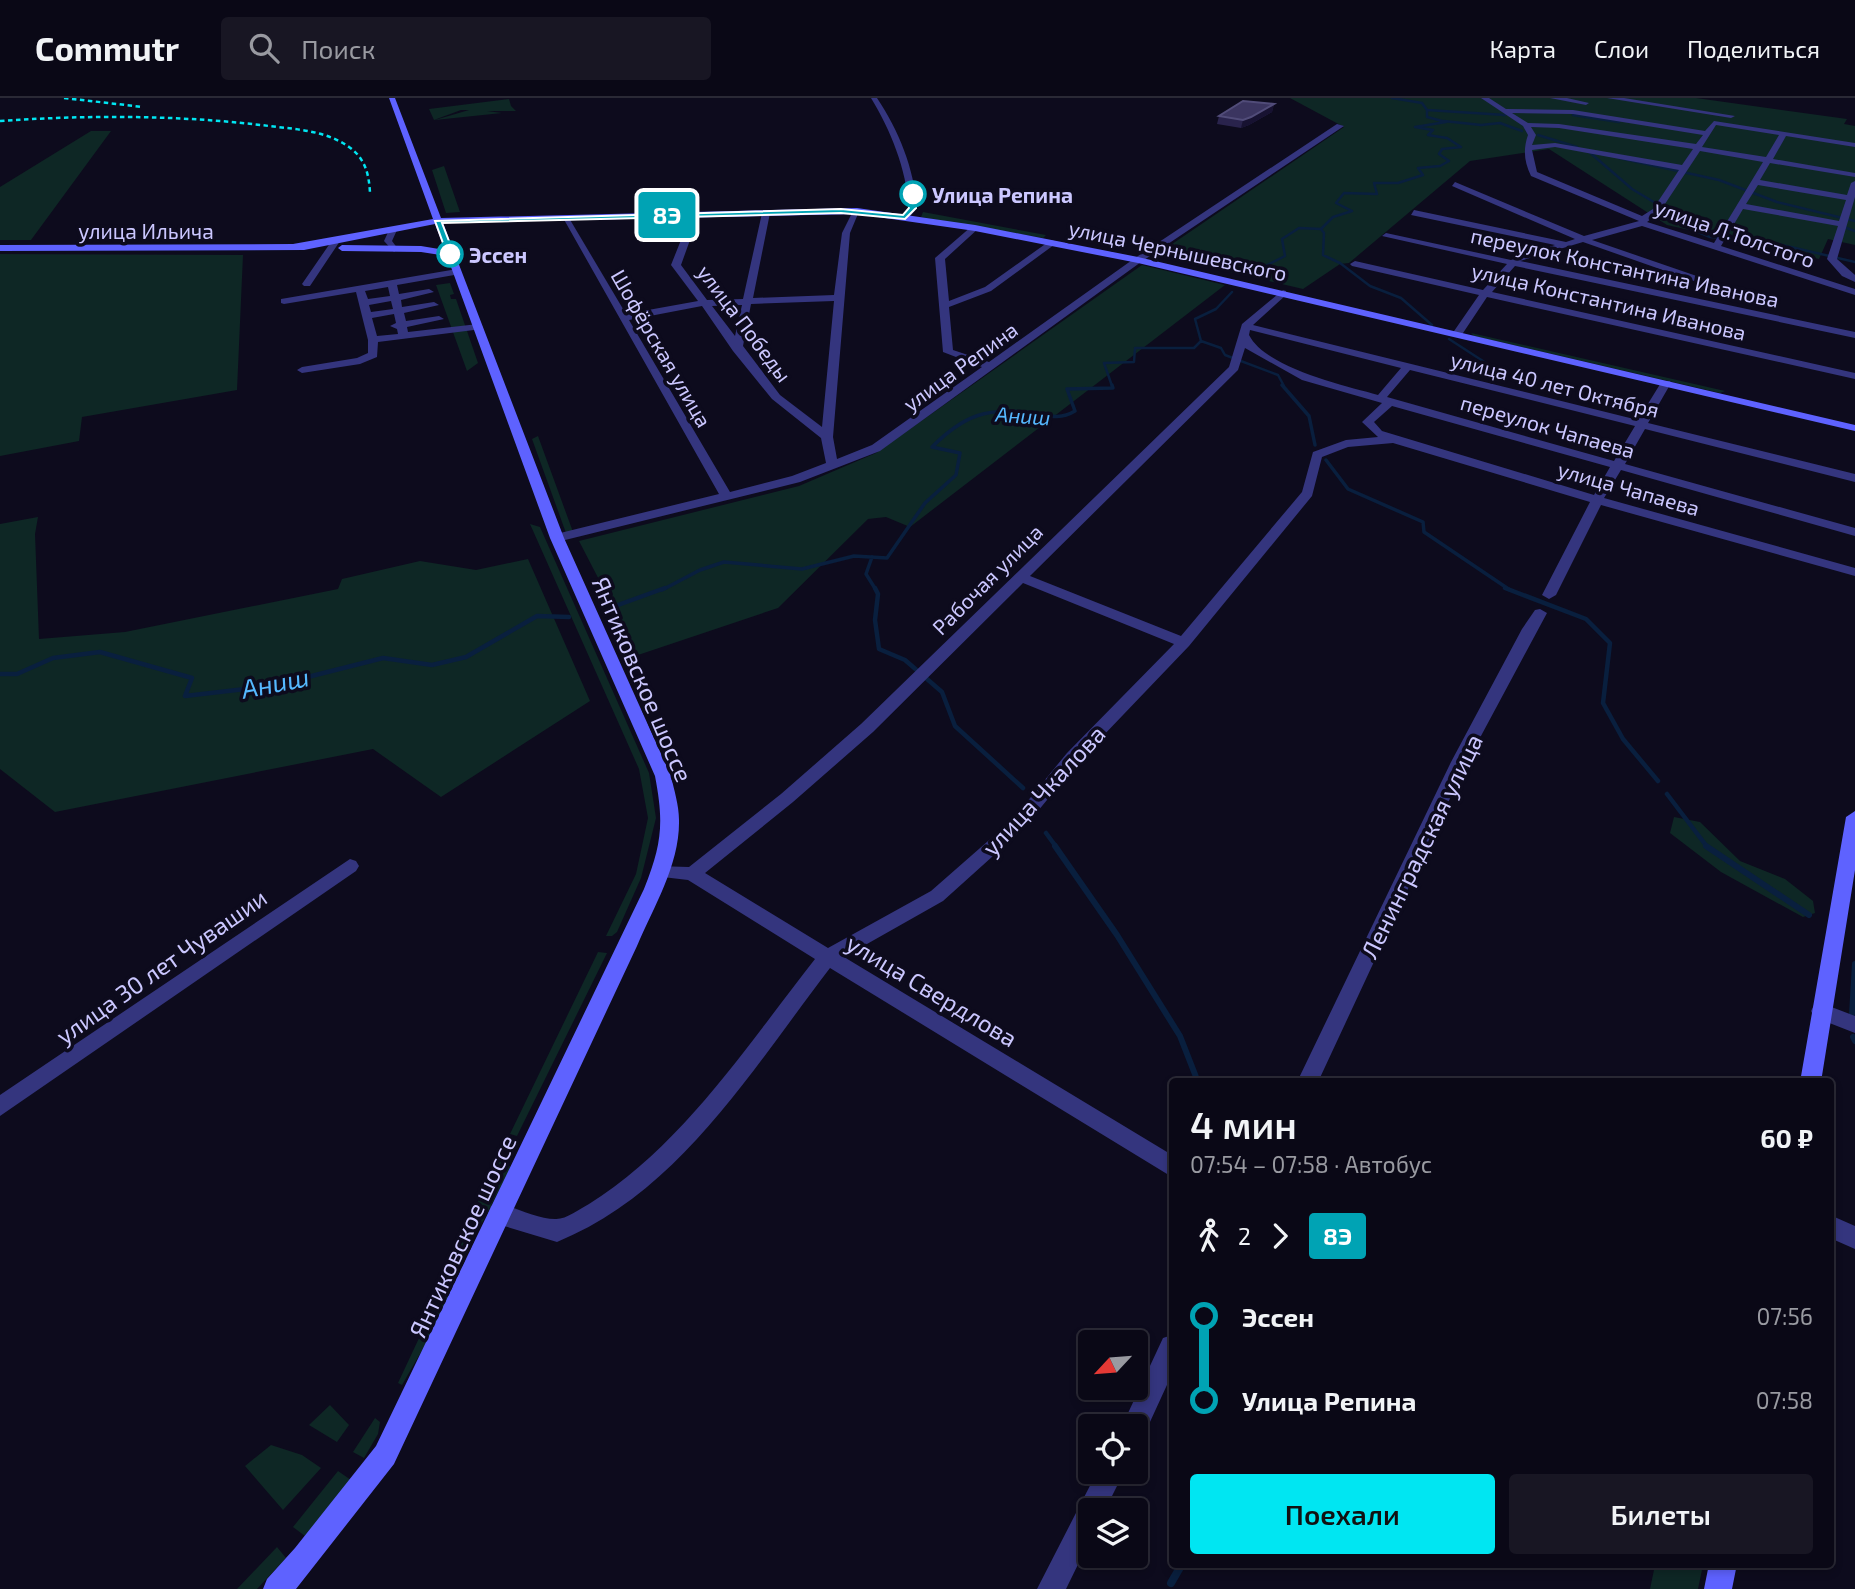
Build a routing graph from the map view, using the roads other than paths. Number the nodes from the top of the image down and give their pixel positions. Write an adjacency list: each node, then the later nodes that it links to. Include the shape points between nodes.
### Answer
1 (392, 98): 33 (street, Янтиковское шоссе)
2 (874, 98): 31 (street, via 890,125 913,188 913,208)
3 (1484, 98): 7 (street)
4 (1553, 98): 6 (street)
5 (1608, 102): 8 (street); 10 (street)
6 (1593, 104)
7 (1505, 111): 12 (street); 14 (street, via 1573,112)
8 (1735, 117)
9 (1763, 121): 11 (street)
10 (1714, 123): 14 (street); 15 (street)
11 (1776, 123)
12 (1526, 125): 17 (street); 18 (street, via 1532,135)
13 (1340, 126): 49 (street, улица Репина)
14 (1707, 134): 17 (street)
15 (1784, 134): 16 (street); 19 (street)
16 (1855, 145)
17 (1697, 147): 19 (street); 20 (street)
18 (1528, 148): 20 (street, via 1555,145); 34 (street, улица Л.Толстого, via 1534,174)
19 (1768, 160): 21 (street); 22 (street)
20 (1684, 168): 34 (street, via 1656,211)
21 (1855, 175)
22 (1756, 182): 25 (street); 26 (street)
23 (1855, 183): 25 (street)
24 (1455, 184): 39 (street)
25 (1851, 202): 35 (street)
26 (1741, 206): 35 (street); 44 (street)
27 (858, 211): 28 (street, улица Чернышевского); 31 (street, улица Чернышевского); 60 (street, via 846,233)
28 (766, 213): 30 (street, улица Чернышевского); 62 (street)
29 (1414, 213): 43 (street)
30 (695, 215): 32 (street, улица Чернышевского); 63 (street, улица Победы, via 676,265)
31 (905, 217): 36 (street, улица Чернышевского)
32 (565, 218): 33 (street, улица Чернышевского); 68 (street, Шофёрская улица)
33 (438, 221): 37 (street, улица Ильича); 41 (street, Янтиковское шоссе)
34 (1643, 221): 39 (street); 44 (street, улица Л.Толстого)
35 (1843, 224): 53 (street, via 1832,259)
36 (975, 228): 40 (street, улица Чернышевского); 66 (street, via 940,258)
37 (393, 230): 42 (street, улица Ильича); 46 (street, via 388,240)
38 (1386, 236): 50 (street, переулок Константина Иванова)
39 (1582, 239): 43 (street); 55 (street)
40 (1054, 242): 49 (street, улица Чернышевского); 66 (street, via 1011,274 967,299)
41 (446, 243): 47 (street); 48 (street, Янтиковское шоссе)
42 (334, 244): 45 (street, улица Ильича); 46 (street, улица Ильича); 54 (street)
43 (1564, 244): 50 (street)
44 (1716, 247): 57 (street, улица Л.Толстого)
45 (0, 248)
46 (394, 249): 47 (street, улица Ильича)
47 (421, 249): 48 (street, улица Ильича)
48 (450, 254): 52 (street, Янтиковское шоссе)
49 (1138, 260): 58 (street, улица Чернышевского); 76 (street, улица Репина)
50 (1513, 263): 59 (street); 72 (street, переулок Константина Иванова)
51 (1354, 264): 59 (street, улица Константина Иванова)
52 (457, 272): 65 (street); 69 (street, Янтиковское шоссе)
53 (1855, 279)
54 (307, 284)
55 (1714, 285)
56 (375, 286): 65 (street); 67 (street); 73 (street)
57 (1855, 292)
58 (1283, 293): 70 (street); 71 (street, улица Чернышевского)
59 (1485, 293): 71 (street); 78 (street, улица Константина Иванова)
60 (839, 298): 62 (street); 83 (street)
61 (284, 301): 67 (street)
62 (747, 301): 63 (street); 74 (street)
63 (704, 303): 68 (street); 74 (street, улица Победы)
64 (408, 304): 65 (street); 65 (street); 65 (street)
65 (419, 305): 67 (street); 67 (street); 67 (street); 67 (street); 67 (street); 67 (street); 67 (street); 69 (street); 73 (street)
66 (944, 305): 76 (street, via 948,352)
67 (367, 314): 73 (street); 77 (street, via 373,355)
68 (623, 318): 88 (street, Шофёрская улица)
69 (478, 327): 91 (street, Янтиковское шоссе)
70 (1245, 330): 75 (street, улица 40 лет Октября); 80 (street, переулок Чапаева, via 1251,349 1306,378); 93 (street, Рабочая улица, via 1234,368)
71 (1457, 334): 79 (street, улица Чернышевского)
72 (1855, 335)
73 (389, 338)
74 (737, 349): 83 (street, улица Победы, via 776,397)
75 (1408, 366): 80 (street); 81 (street, улица 40 лет Октября)
76 (992, 367): 85 (street, улица Репина, via 876,448)
77 (302, 370)
78 (1855, 376)
79 (1666, 383): 81 (street); 82 (street, улица Чернышевского)
80 (1385, 400): 84 (street, via 1368,422); 86 (street, переулок Чапаева)
81 (1641, 425): 86 (street); 87 (street, улица 40 лет Октября)
82 (1855, 428)
83 (827, 436): 85 (street)
84 (1394, 439): 89 (street, улица Чапаева); 96 (street, улица Чкалова, via 1346,444 1317,456 1308,493)
85 (832, 465): 88 (street, улица Репина, via 796,480)
86 (1618, 466): 89 (street); 90 (street, переулок Чапаева)
87 (1855, 478)
88 (727, 497): 91 (street, улица Репина)
89 (1597, 500): 92 (street, улица Чапаева); 94 (street)
90 (1855, 532)
91 (557, 538): 99 (street, Янтиковское шоссе, via 663,776 670,829)
92 (1855, 572)
93 (1019, 577): 96 (street); 100 (street, Рабочая улица, via 867,728)
94 (1549, 595)
95 (1541, 613): 105 (street, Ленинградская улица, via 1459,762)
96 (1184, 643): 102 (street, улица Чкалова, via 1073,757 1017,824 937,896)
97 (1855, 817): 101 (street)
98 (350, 866): 107 (street, улица 30 лет Чувашии)
99 (660, 871): 100 (street, улица Свердлова); 109 (street, Янтиковское шоссе)
100 (692, 874): 102 (street, улица Свердлова)
101 (1849, 891): 103 (street)
102 (828, 957): 108 (street, улица Свердлова); 109 (street, улица Чкалова, via 706,1113 620,1197 556,1231)
103 (1821, 1011): 104 (street); 106 (street)
104 (1855, 1025)
105 (1309, 1078)
106 (1811, 1078)
107 (0, 1107)
108 (1169, 1165)
109 (499, 1214): 116 (street, Янтиковское шоссе, via 385,1455)
110 (1834, 1228): 111 (street)
111 (1855, 1238)
112 (1169, 1353): 113 (street)
113 (1141, 1414)
114 (1078, 1536): 117 (street)
115 (1722, 1568): 118 (street)
116 (277, 1589)
117 (1051, 1589)
118 (1718, 1589)

